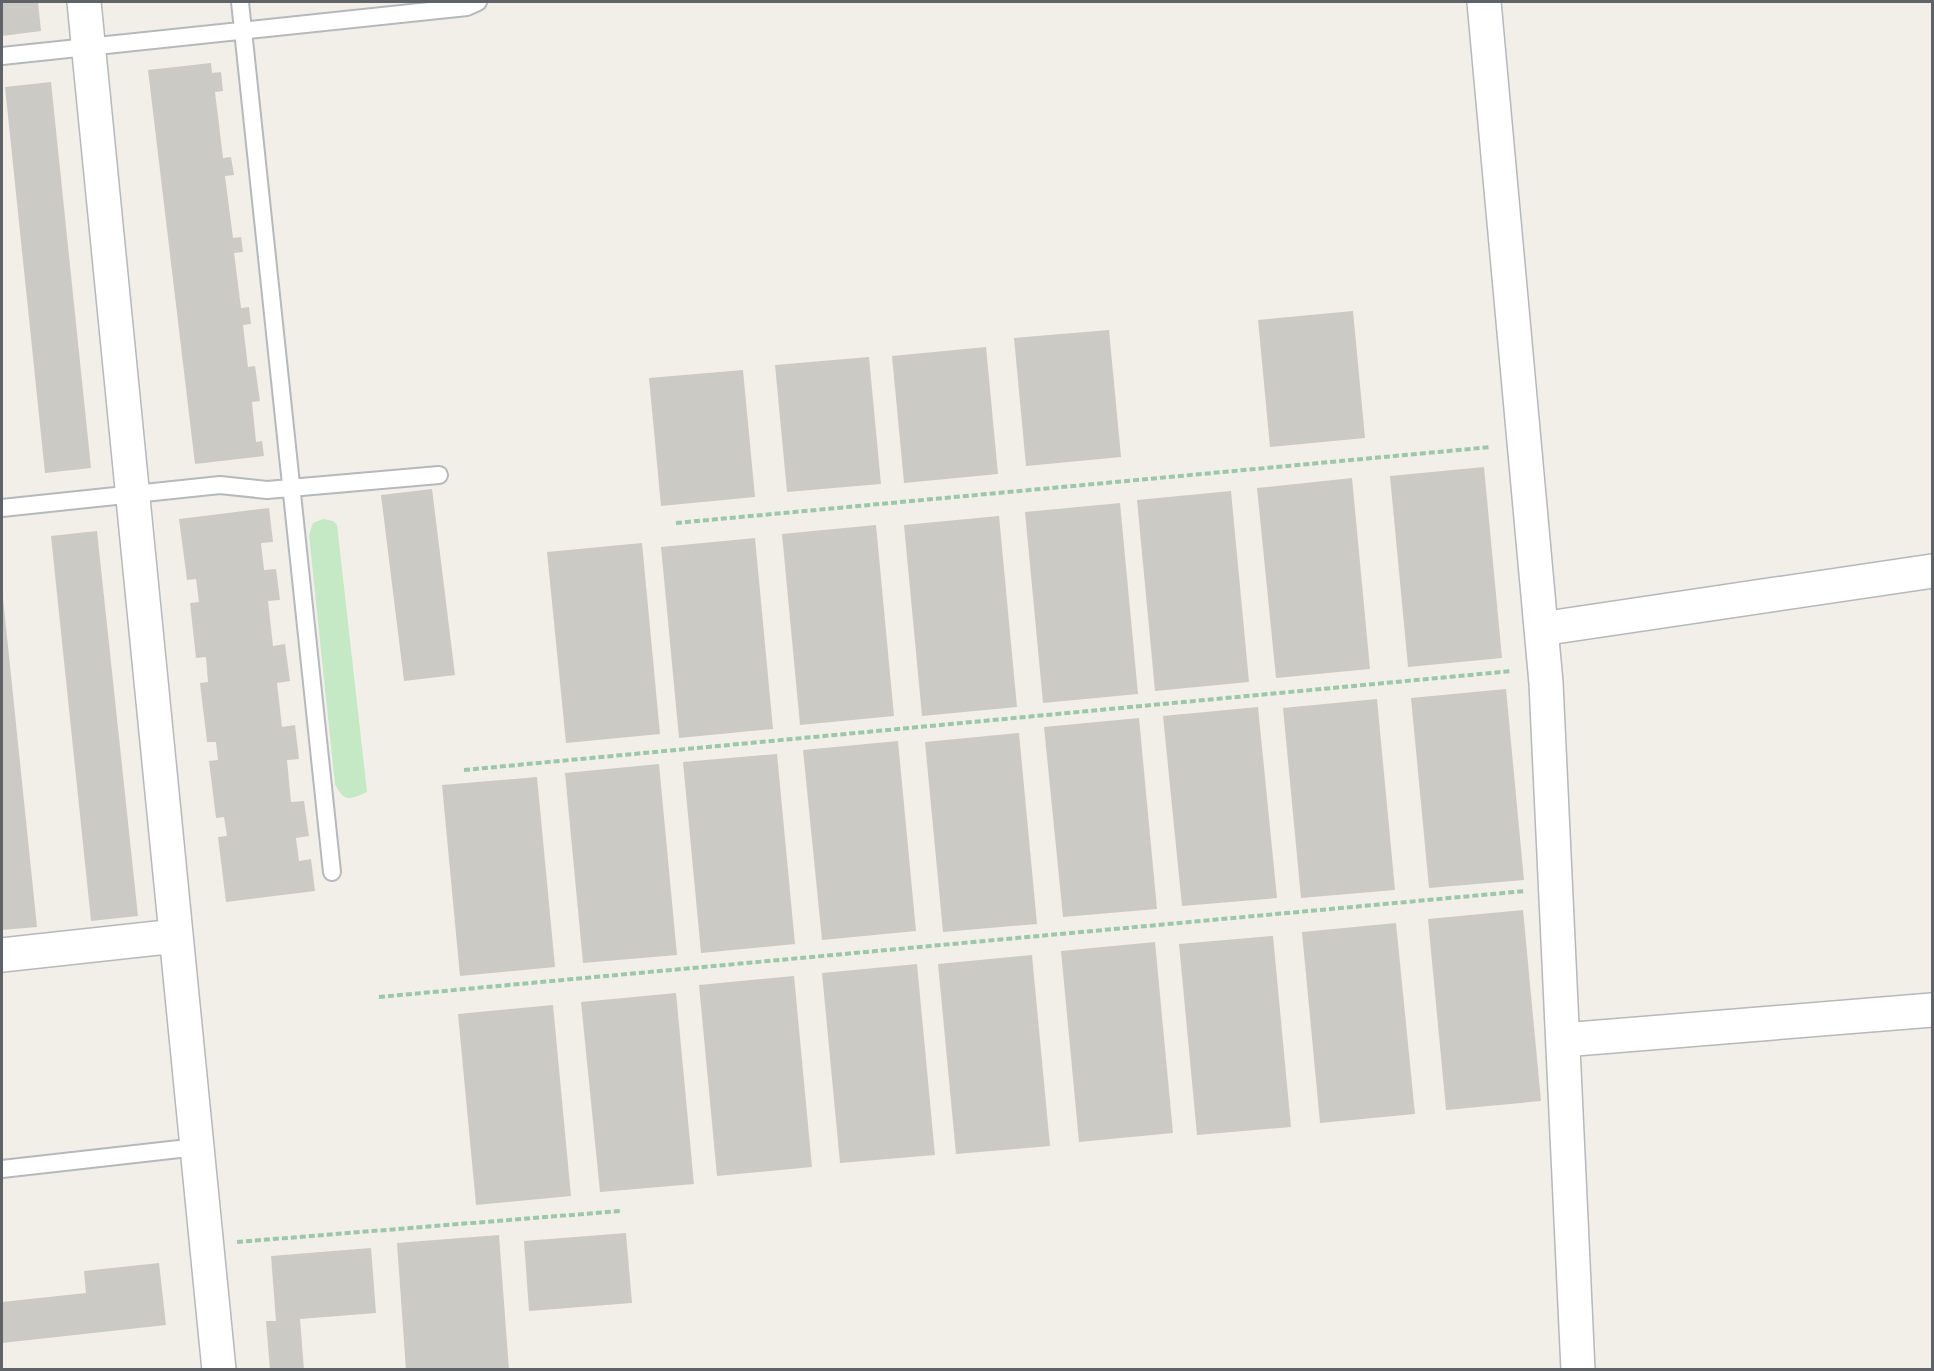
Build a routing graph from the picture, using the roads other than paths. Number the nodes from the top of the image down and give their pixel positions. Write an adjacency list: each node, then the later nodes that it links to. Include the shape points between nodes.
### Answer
1 (84, 2): 6 (street)
2 (240, 2): 5 (lane)
3 (478, 2): 5 (lane, via 467,7)
4 (1484, 2): 13 (street)
5 (243, 32): 6 (lane); 9 (lane)
6 (88, 47): 7 (lane); 10 (street)
7 (2, 56)
8 (439, 475): 9 (lane)
9 (292, 488): 10 (lane, via 267,490 219,485); 14 (lane)
10 (133, 494): 11 (lane); 15 (street)
11 (2, 508)
12 (1932, 570): 13 (street)
13 (1541, 630): 18 (street)
14 (332, 872)
15 (176, 936): 16 (street); 19 (street)
16 (2, 955)
17 (1932, 1010): 18 (street)
18 (1563, 1040): 22 (street)
19 (197, 1147): 20 (lane); 21 (street)
20 (2, 1169)
21 (219, 1370)
22 (1578, 1370)

